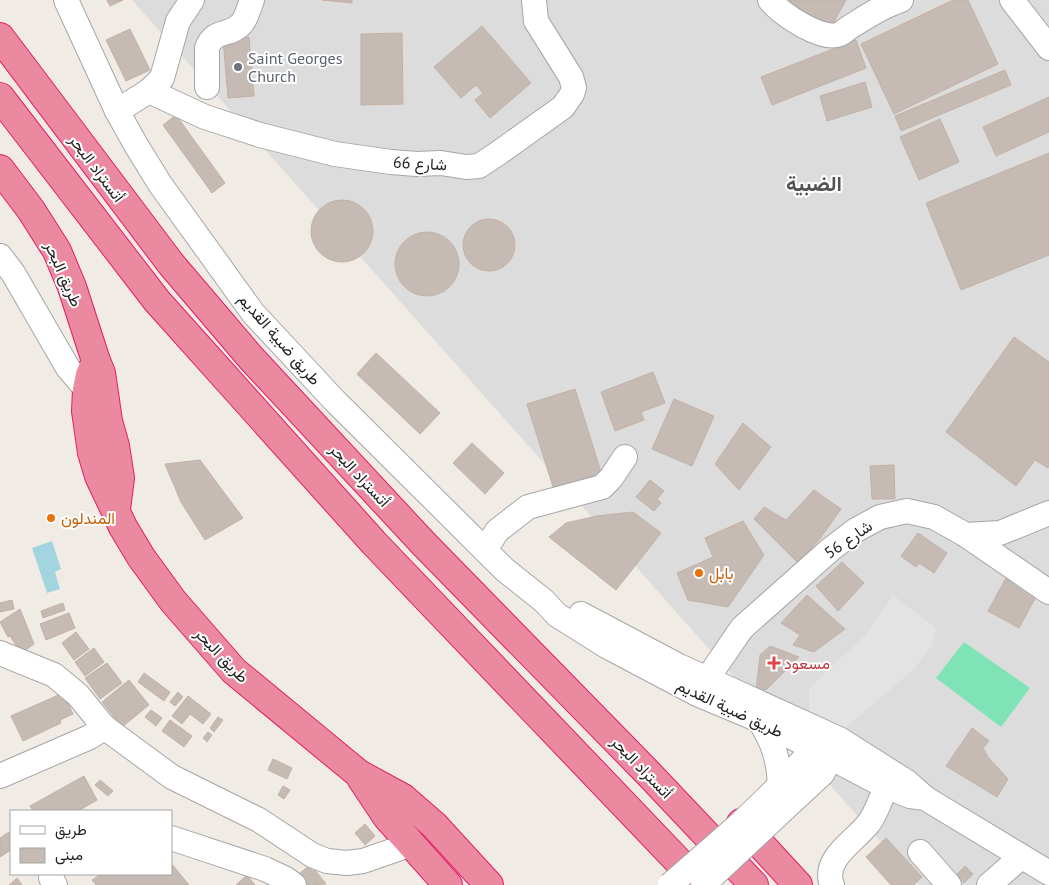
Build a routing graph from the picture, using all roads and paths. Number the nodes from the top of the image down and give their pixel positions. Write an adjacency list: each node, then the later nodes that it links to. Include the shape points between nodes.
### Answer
1 (66, 0): 13 (street, طريق ضبية القديم)
2 (192, 0): 11 (street, via 178,21 162,78)
3 (252, 0): 10 (street, via 242,24 216,35 209,42 206,48)
4 (534, 0): 11 (street, شارع 66, via 536,21 571,76 574,88 563,106 479,166 417,164 336,154 205,117)
5 (770, 0): 6 (street, via 774,7 796,23 829,35 839,35 887,5)
6 (901, 0)
7 (1012, 0): 9 (street)
8 (0, 37): 43 (highway, أتستراد البحر, via 170,264 251,358 423,543)
9 (1049, 48)
10 (207, 87)
11 (149, 92): 13 (street)
12 (0, 97): 42 (highway, أتستراد البحر, via 164,308 374,543)
13 (117, 111): 20 (street, طريق ضبية القديم, via 160,184 253,313 335,401)
14 (0, 169): 16 (highway, طريق البحر, via 57,251 96,361 90,375)
15 (0, 256): 16 (street, via 68,368)
16 (95, 392): 27 (highway, طريق البحر, via 86,411 103,450 99,476 123,527 152,571 228,664)
17 (625, 457): 20 (street, via 602,487 528,507 498,531)
18 (1049, 513): 19 (street, via 1000,533)
19 (966, 535): 21 (street, شارع 56); 23 (street, شارع 56, via 934,517 908,510 880,517 856,530 742,628)
20 (484, 550): 23 (street, طريق ضبية القديم, via 557,615 608,647)
21 (1049, 592)
22 (0, 653): 25 (street, via 54,674 78,695)
23 (701, 686): 24 (street, طريق ضبية القديم); 26 (street, طريق ضبية القديم)
24 (759, 720): 26 (street, طريق ضبية القديم); 29 (street, via 774,747 779,771)
25 (105, 727): 28 (street, via 90,737); 34 (street, via 172,777 259,820 312,855 327,861 364,861)
26 (827, 744): 29 (street, via 822,774); 36 (street, طريق ضبية القديم, via 897,792 925,798)
27 (359, 774): 31 (highway, طريق البحر, via 403,798); 34 (highway, طريق البحر, via 387,817)
28 (0, 776)
29 (778, 797): 32 (street, bridge)
30 (881, 799): 45 (street, via 867,825 831,867 829,878)
31 (434, 825): 34 (highway); 40 (highway, طريق البحر)
32 (747, 830): 41 (street, bridge); 42 (street, bridge); 44 (highway)
33 (172, 838): 38 (street, via 265,869)
34 (412, 844): 39 (highway, طريق البحر)
35 (920, 852): 46 (street)
36 (1021, 857): 37 (street, طريق ضبية القديم); 47 (street)
37 (1049, 873)
38 (294, 885)
39 (448, 885)
40 (489, 885)
41 (670, 885)
42 (702, 885)
43 (754, 885)
44 (798, 885)
45 (832, 885)
46 (949, 885)
47 (989, 885)

